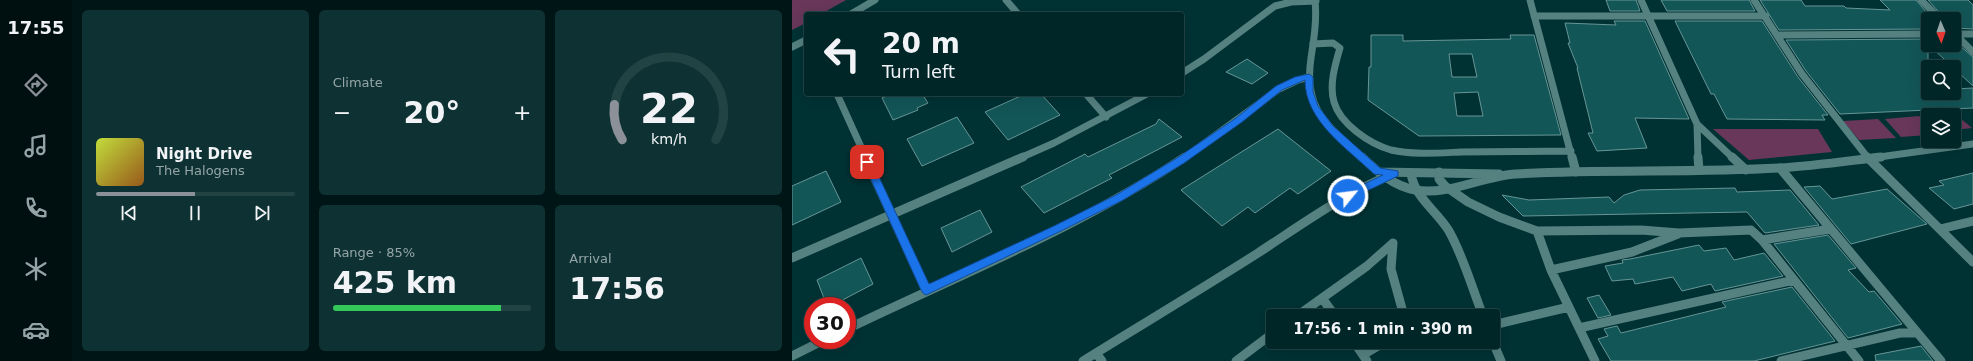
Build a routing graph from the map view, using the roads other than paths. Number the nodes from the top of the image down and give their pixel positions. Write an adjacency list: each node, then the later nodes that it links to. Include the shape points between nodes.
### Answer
1 (875, 0): 8 (street)
2 (1006, 0): 9 (street)
3 (1315, 0): 20 (street, via 1317,22); 23 (street, via 1275,6)
4 (1530, 0): 11 (street)
5 (1641, 0): 12 (street)
6 (1754, 0): 13 (street)
7 (1921, 0): 10 (street)
8 (854, 12)
9 (1016, 12)
10 (1933, 12)
11 (1534, 16): 12 (street); 31 (street)
12 (1649, 16): 13 (street); 29 (street)
13 (1766, 16): 17 (street)
14 (1921, 34): 17 (street)
15 (1961, 34): 16 (street)
16 (1973, 34)
17 (1778, 35): 32 (street, via 1802,74)
18 (804, 41): 21 (street)
19 (1961, 41): 22 (street)
20 (1313, 44): 24 (street); 31 (street, via 1333,43 1340,48 1333,81 1334,103 1343,120 1383,147 1400,152 1422,153)
21 (792, 48)
22 (1973, 52)
23 (1184, 71)
24 (1309, 77): 39 (street, via 1309,92 1314,107 1330,128 1377,171); 54 (street, via 1279,88 1239,120 1180,161 1120,197 1058,229)
25 (838, 96): 43 (street)
26 (1088, 96): 28 (street)
27 (1143, 96): 28 (street)
28 (1106, 117): 43 (street, via 997,170)
29 (1697, 124): 34 (street); 35 (street)
30 (1973, 144): 32 (street)
31 (1571, 151): 37 (street)
32 (1868, 158): 33 (street); 46 (street)
33 (1780, 168): 35 (street); 45 (street)
34 (1699, 170): 35 (street); 37 (street)
35 (1746, 170)
36 (1439, 172): 38 (street); 40 (street); 41 (street, via 1439,179)
37 (1576, 172): 40 (street)
38 (1412, 173): 39 (street); 42 (street)
39 (1391, 175): 42 (street, via 1402,187); 72 (street, via 1371,183 1319,213)
40 (1508, 175): 41 (street)
41 (1446, 189): 42 (street); 47 (street, via 1521,228)
42 (1417, 190): 60 (street, via 1451,235)
43 (891, 215): 50 (street); 54 (street)
44 (1973, 220): 46 (street)
45 (1830, 229): 49 (street); 64 (street)
46 (1940, 229): 51 (street)
47 (1536, 231): 48 (street, via 1641,230); 52 (street)
48 (1678, 233): 49 (street, via 1748,229); 52 (street, via 1661,243 1633,252)
49 (1762, 240): 53 (street)
50 (792, 258)
51 (1973, 262)
52 (1551, 270): 56 (street)
53 (1794, 280): 63 (street); 66 (street)
54 (926, 290): 62 (street)
55 (1322, 298): 57 (street); 58 (street); 59 (street, via 1367,266 1393,243 1391,269)
56 (1569, 307): 61 (street); 63 (street)
57 (1307, 309)
58 (1330, 309)
59 (1402, 309)
60 (1480, 309)
61 (1500, 323)
62 (856, 325)
63 (1579, 328): 77 (street)
64 (1917, 332): 66 (street, via 1900,333); 80 (street)
65 (1266, 338): 75 (street)
66 (1847, 346): 78 (street); 79 (street)
67 (806, 349): 71 (street)
68 (1359, 349): 73 (street)
69 (1376, 349): 73 (street)
70 (1496, 349): 76 (street)
71 (792, 356)
72 (1099, 357): 74 (street)
73 (1365, 358)
74 (1084, 361)
75 (1236, 361)
76 (1501, 361)
77 (1596, 361)
78 (1780, 361)
79 (1859, 361)
80 (1941, 361)

